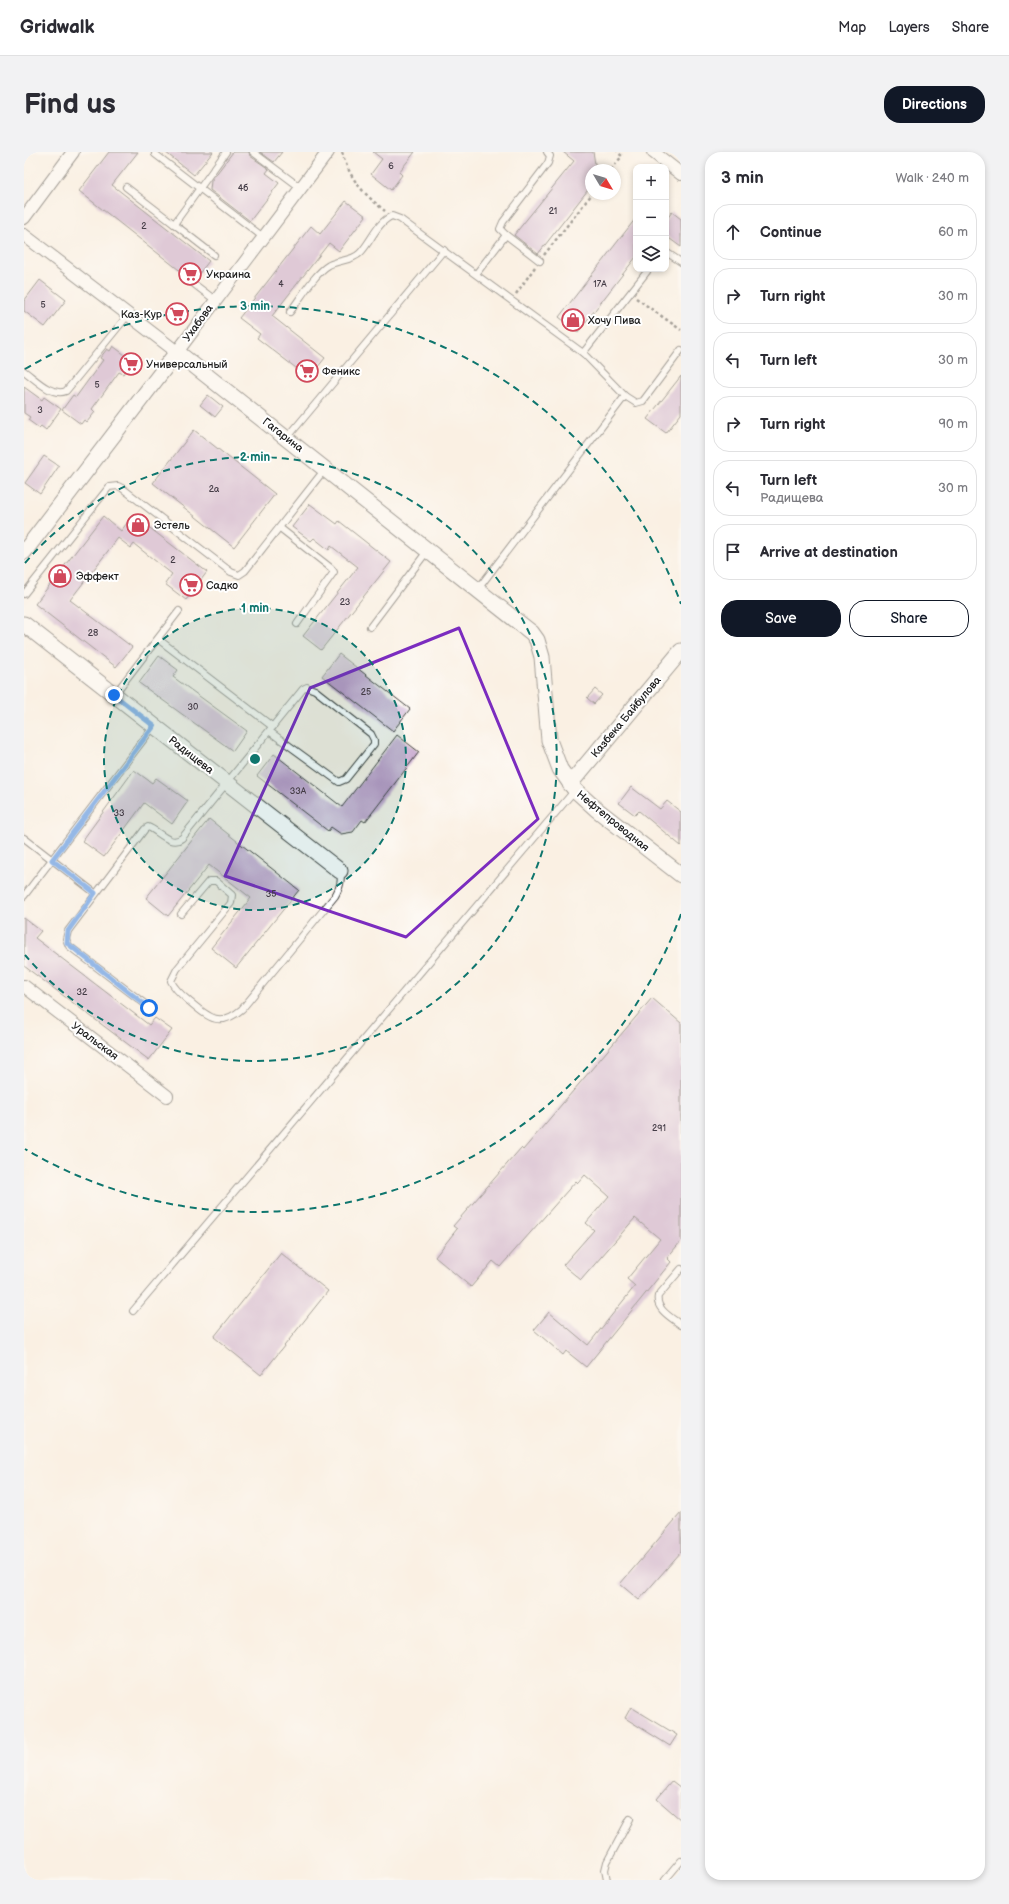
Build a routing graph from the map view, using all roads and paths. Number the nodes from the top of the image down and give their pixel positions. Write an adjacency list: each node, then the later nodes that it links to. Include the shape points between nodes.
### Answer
1 (73, 152): 17 (street)
2 (226, 152): 14 (lane)
3 (253, 152): 13 (lane)
4 (328, 152): 13 (street, Ухабова)
5 (342, 152): 16 (path, via 356,184 368,198)
6 (548, 152): 20 (lane, via 548,163 501,225 500,229)
7 (617, 152): 10 (path, via 622,156)
8 (653, 152): 11 (street)
9 (155, 154): 14 (lane)
10 (616, 164)
11 (681, 174)
12 (126, 188): 18 (lane)
13 (301, 188): 21 (street, Ухабова)
14 (200, 189): 18 (lane); 21 (lane)
15 (587, 200): 25 (path)
16 (392, 216): 22 (lane); 33 (lane, via 385,220 355,257 330,264 322,271)
17 (24, 218)
18 (174, 224): 24 (lane)
19 (24, 235): 34 (street, Гагарина)
20 (506, 235): 25 (lane); 28 (lane)
21 (263, 237): 31 (street, Ухабова)
22 (444, 250): 28 (lane); 41 (lane)
23 (669, 254): 26 (lane)
24 (214, 255)
25 (540, 261): 32 (path)
26 (681, 262)
27 (646, 272): 30 (lane)
28 (476, 274): 32 (lane)
29 (190, 281): 31 (lane)
30 (629, 293): 35 (path); 38 (lane)
31 (215, 300): 37 (street, Ухабова)
32 (511, 300): 38 (lane)
33 (290, 312)
34 (128, 315): 37 (street, Гагарина); 39 (lane, via 66,391 57,393)
35 (681, 330)
36 (681, 350): 40 (lane, via 643,401 636,403)
37 (177, 352): 41 (street, Гагарина); 45 (street, Ухабова)
38 (583, 353): 40 (lane)
39 (24, 371)
40 (625, 396): 46 (lane)
41 (287, 438): 42 (street, Гагарина)
42 (325, 469): 43 (lane); 44 (street, Гагарина)
43 (280, 528): 47 (lane, via 245,571 242,574 235,574 122,488 114,486 105,491); 50 (lane, via 334,572)
44 (428, 550): 46 (street, Гагарина); 51 (lane)
45 (24, 552)
46 (478, 589): 53 (street, Гагарина, via 526,626)
47 (24, 594)
48 (179, 611): 52 (lane)
49 (24, 624): 55 (street, Радищева)
50 (296, 624)
51 (370, 627)
52 (158, 639): 55 (lane); 57 (lane)
53 (537, 640): 59 (street, Нефтепроводная, via 542,657 549,740 560,769)
54 (681, 651): 59 (street, Казбека Байбулова)
55 (114, 695): 56 (street, Радищева)
56 (154, 726): 58 (street, Радищева); 61 (lane)
57 (271, 729): 57 (lane, via 338,782 346,779 374,744 371,734 307,687 300,692); 58 (lane)
58 (227, 782): 62 (street, Радищева); 64 (lane, via 177,842 171,842 148,827 145,829)
59 (573, 787): 63 (street, Нефтепроводная, via 596,810); 71 (lane)
60 (24, 838): 61 (lane)
61 (52, 860): 64 (lane); 65 (lane)
62 (340, 870): 66 (lane, via 342,879 335,896 242,1009 228,1019 209,1018 178,992 171,981 231,902 232,895 216,881 208,881)
63 (681, 875)
64 (95, 893): 68 (lane, via 68,931 67,943)
65 (24, 896)
66 (181, 914)
67 (24, 986): 69 (street, Уральская)
68 (149, 1008)
69 (167, 1096)
70 (681, 1268): 72 (lane, via 658,1296 657,1301 659,1306)
71 (133, 1312)
72 (681, 1325)
73 (630, 1819): 75 (lane, via 607,1862)
74 (681, 1861): 76 (lane)
75 (607, 1880)
76 (665, 1880)

